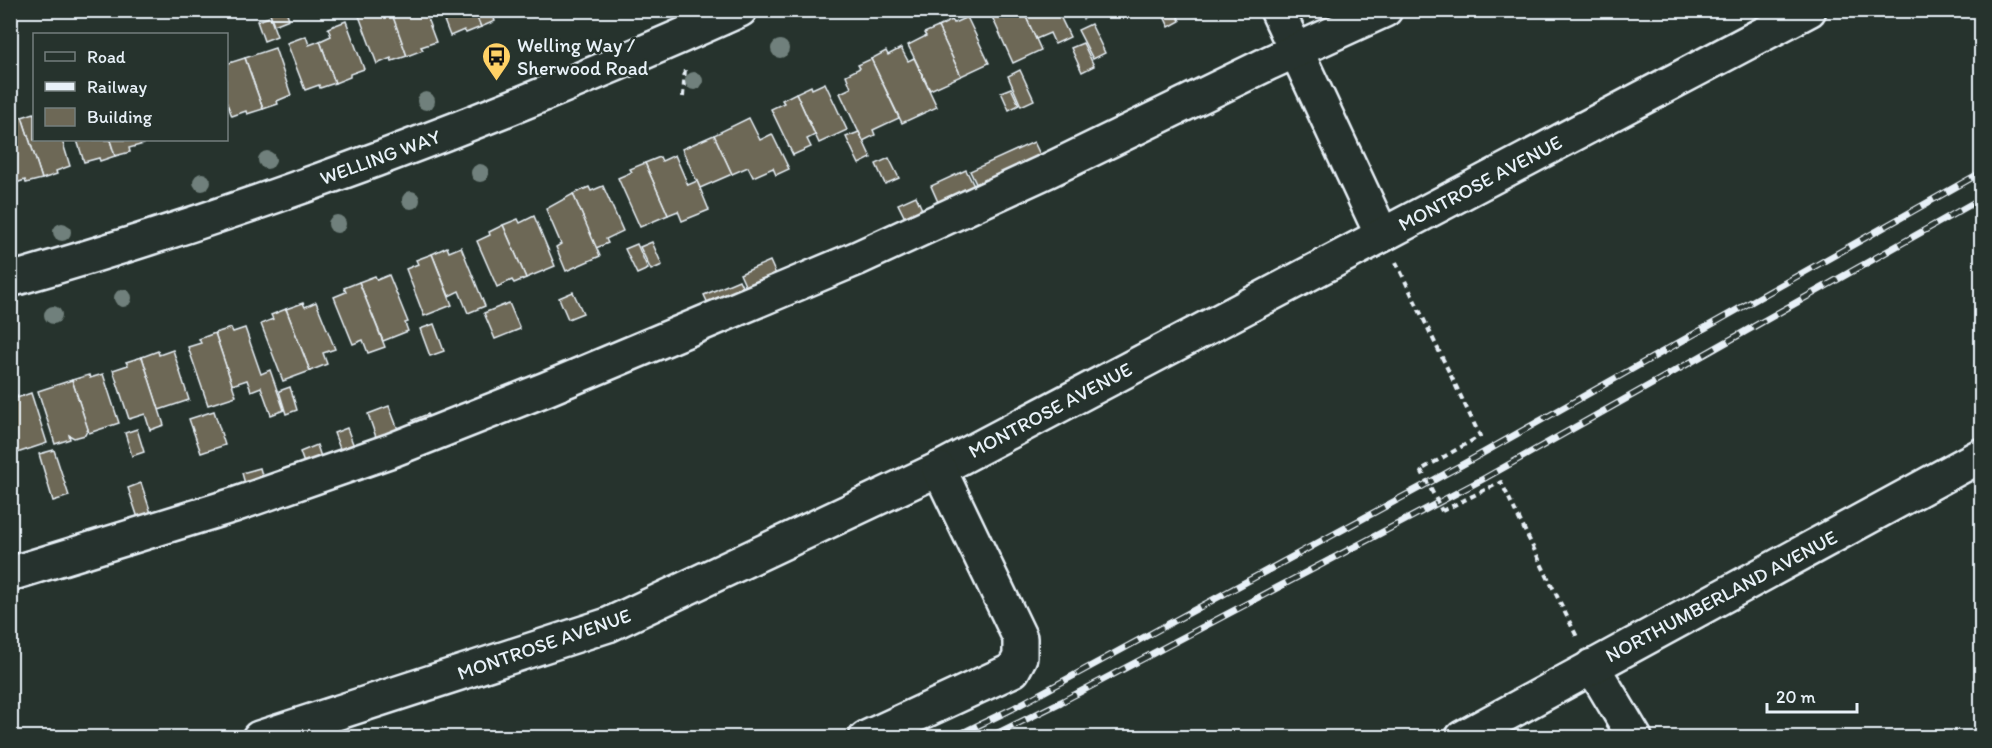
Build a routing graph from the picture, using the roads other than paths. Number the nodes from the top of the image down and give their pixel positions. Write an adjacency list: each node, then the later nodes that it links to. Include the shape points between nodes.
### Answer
1 (1277, 10): 5 (street)
2 (1385, 10): 5 (street)
3 (1809, 10): 6 (street, MONTROSE AVENUE)
4 (725, 14): 7 (street, WELLING WAY, via 620,64 401,150 149,239)
5 (1296, 51): 6 (street); 10 (street, via 869,253 567,380 392,450 234,505)
6 (1382, 235): 9 (street, MONTROSE AVENUE)
7 (10, 280)
8 (1982, 455): 11 (street, NORTHUMBERLAND AVENUE)
9 (939, 469): 12 (street, MONTROSE AVENUE, via 608,625); 13 (street, via 1020,638 1020,657 1013,670)
10 (10, 574)
11 (1592, 666): 14 (street, NORTHUMBERLAND AVENUE); 15 (street)
12 (260, 738)
13 (867, 738)
14 (1461, 738)
15 (1635, 738)

